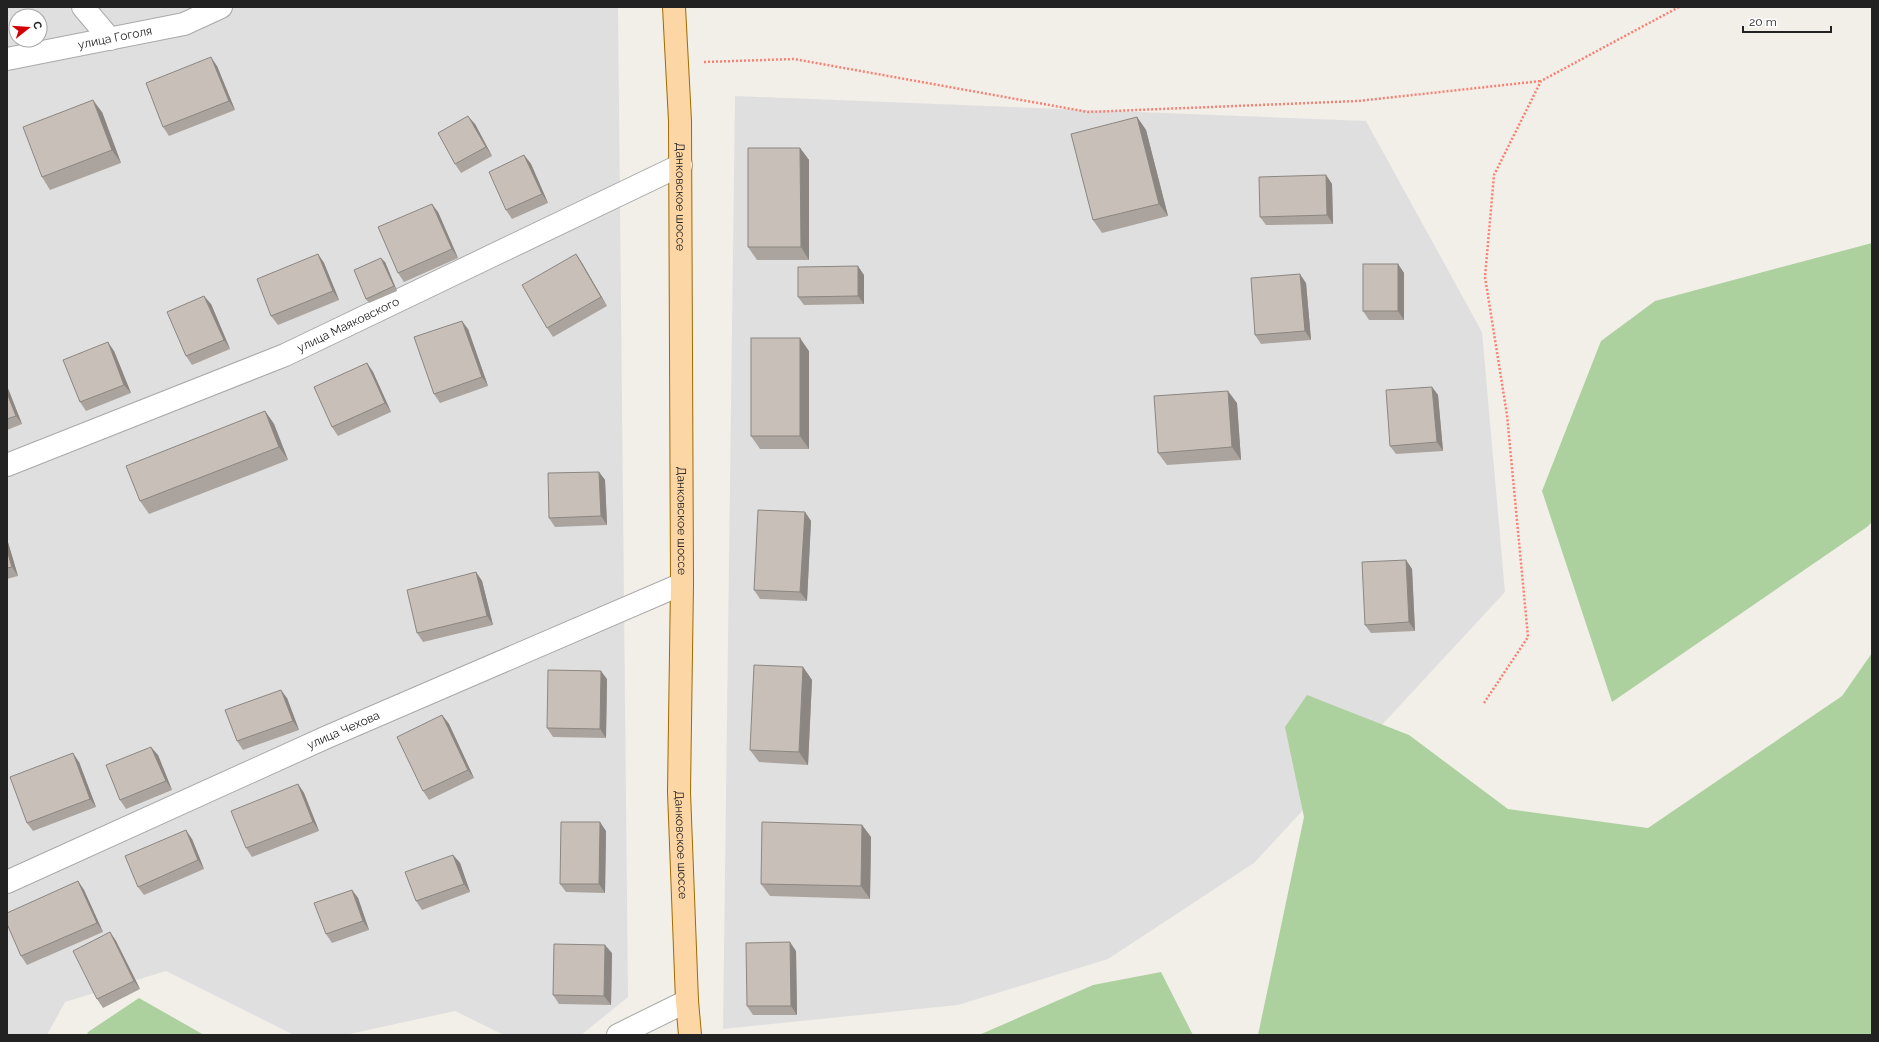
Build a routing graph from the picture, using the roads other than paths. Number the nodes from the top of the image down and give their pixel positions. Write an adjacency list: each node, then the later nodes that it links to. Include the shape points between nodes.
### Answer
1 (83, 7): 4 (street)
2 (220, 7): 4 (street, улица Гоголя, via 184,24)
3 (674, 7): 6 (main road, Данковское шоссе)
4 (110, 39): 5 (street, улица Гоголя)
5 (7, 60)
6 (681, 166): 7 (street, улица Маяковского, via 285,355); 8 (main road, Данковское шоссе)
7 (7, 465)
8 (682, 584): 9 (street, улица Чехова, via 327,737); 10 (main road, Данковское шоссе, via 679,792)
9 (7, 882)
10 (687, 1001): 11 (street); 12 (main road, Данковское шоссе)
11 (618, 1035)
12 (690, 1035)

